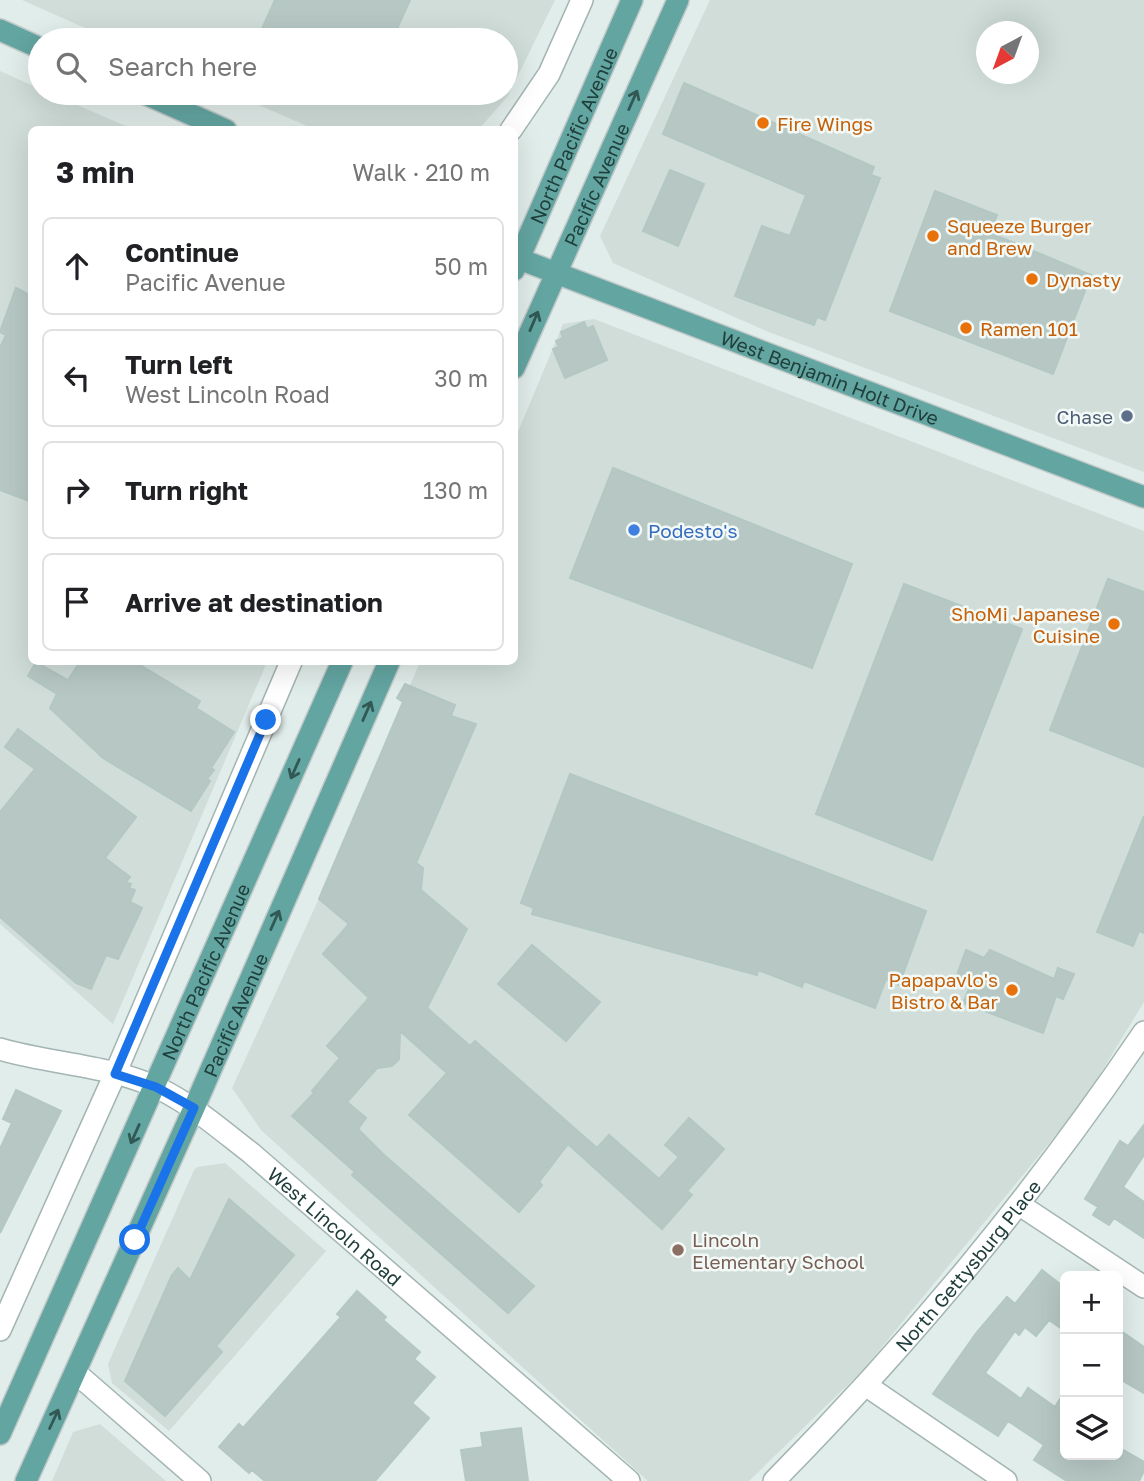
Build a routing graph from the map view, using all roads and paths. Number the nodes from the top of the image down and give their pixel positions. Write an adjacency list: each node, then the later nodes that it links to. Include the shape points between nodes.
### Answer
1 (582, 0): 8 (street, via 549,74)
2 (632, 0): 9 (main road, North Pacific Avenue)
3 (678, 0): 11 (main road, Pacific Avenue, one-way to 3)
4 (0, 30): 5 (main road)
5 (28, 43)
6 (169, 105): 7 (main road)
7 (217, 126)
8 (514, 126)
9 (518, 257)
10 (518, 263): 11 (main road, West Benjamin Holt Drive)
11 (555, 274): 12 (main road, Pacific Avenue, one-way to 11); 13 (main road, West Benjamin Holt Drive)
12 (518, 359)
13 (1144, 497)
14 (290, 665): 19 (street)
15 (341, 665): 20 (main road, North Pacific Avenue, one-way to 20)
16 (387, 665): 21 (main road, Pacific Avenue, one-way to 16)
17 (1144, 1032): 22 (street, North Gettysburg Place)
18 (0, 1049): 19 (street, West Lincoln Road)
19 (115, 1074): 20 (street, West Lincoln Road); 24 (street)
20 (156, 1087): 21 (street, West Lincoln Road); 27 (main road, North Pacific Avenue, one-way to 27)
21 (194, 1108): 25 (main road, Pacific Avenue); 30 (street, West Lincoln Road)
22 (1020, 1206): 23 (street); 26 (street, North Gettysburg Place)
23 (1144, 1287)
24 (0, 1330)
25 (76, 1373): 28 (main road, Pacific Avenue, one-way to 25); 29 (street)
26 (867, 1387): 31 (street, North Gettysburg Place); 32 (street)
27 (0, 1434)
28 (26, 1481)
29 (200, 1481)
30 (629, 1481)
31 (774, 1481)
32 (1006, 1481)

